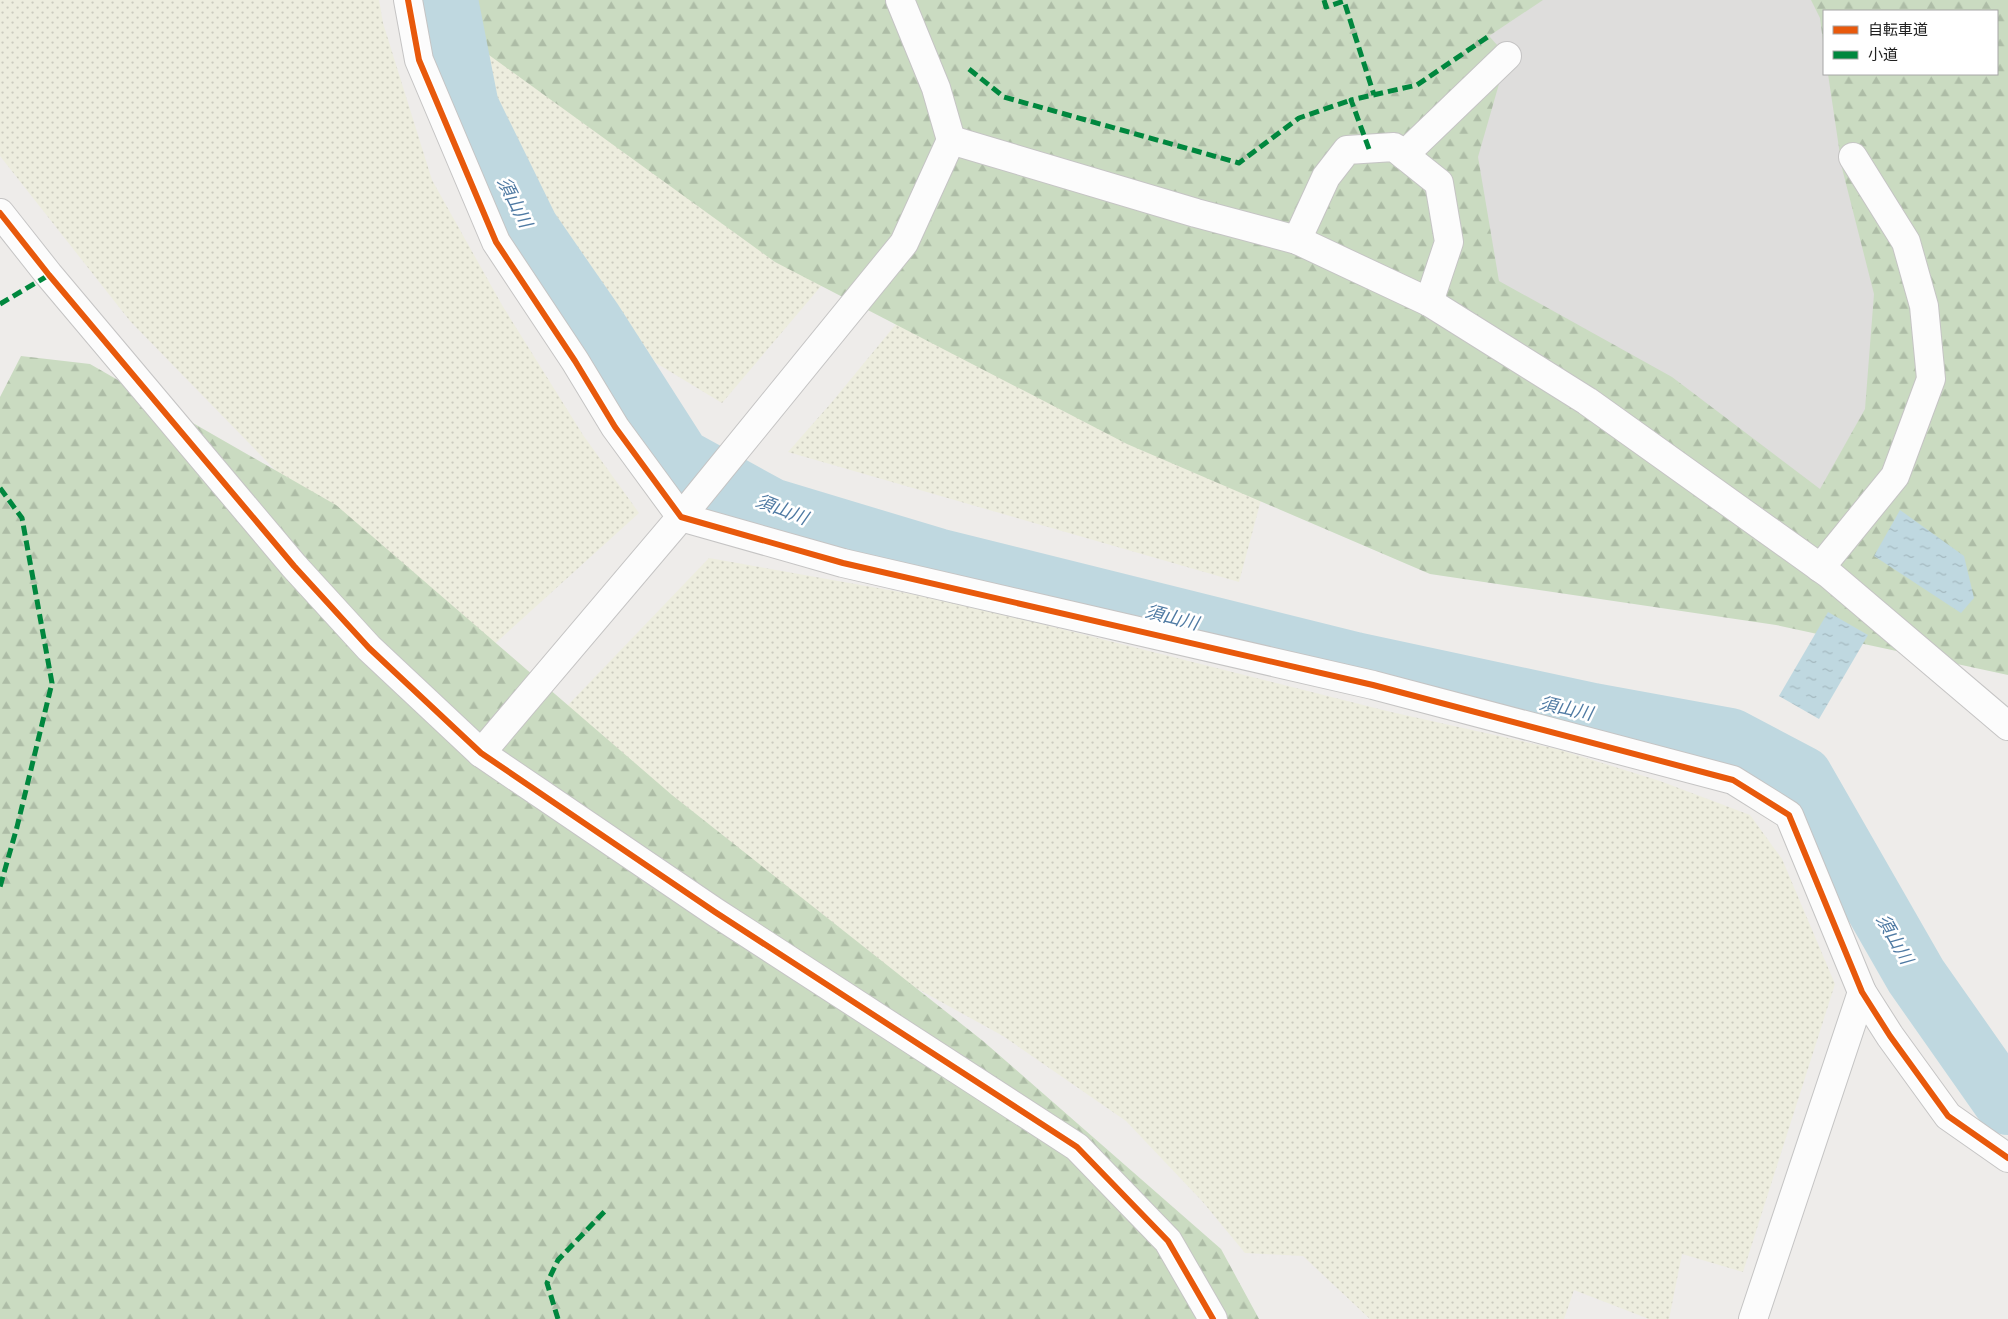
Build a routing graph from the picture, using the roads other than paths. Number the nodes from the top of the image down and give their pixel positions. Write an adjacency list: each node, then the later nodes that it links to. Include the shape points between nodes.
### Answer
1 (408, 0): 10 (street, via 419,60 496,242 615,426)
2 (900, 0): 4 (street, via 936,88)
3 (1507, 56): 5 (street)
4 (951, 140): 8 (street); 10 (street, via 904,243)
5 (1404, 155): 8 (street, via 1394,148 1347,150 1326,177); 9 (street, via 1439,183 1449,242)
6 (1853, 157): 11 (street, via 1906,242 1924,306 1931,379 1895,476)
7 (0, 213): 13 (street, via 294,566 369,648)
8 (1297, 240): 9 (street)
9 (1429, 302): 11 (street, via 1587,400)
10 (681, 517): 13 (street); 14 (street, via 843,563 1373,685 1734,780 1789,815)
11 (1820, 568): 12 (street)
12 (2008, 726)
13 (481, 753): 16 (street, via 715,912 1076,1147 1168,1241)
14 (1862, 992): 15 (street, via 1948,1116); 17 (street)
15 (2008, 1158)
16 (1213, 1319)
17 (1752, 1319)

